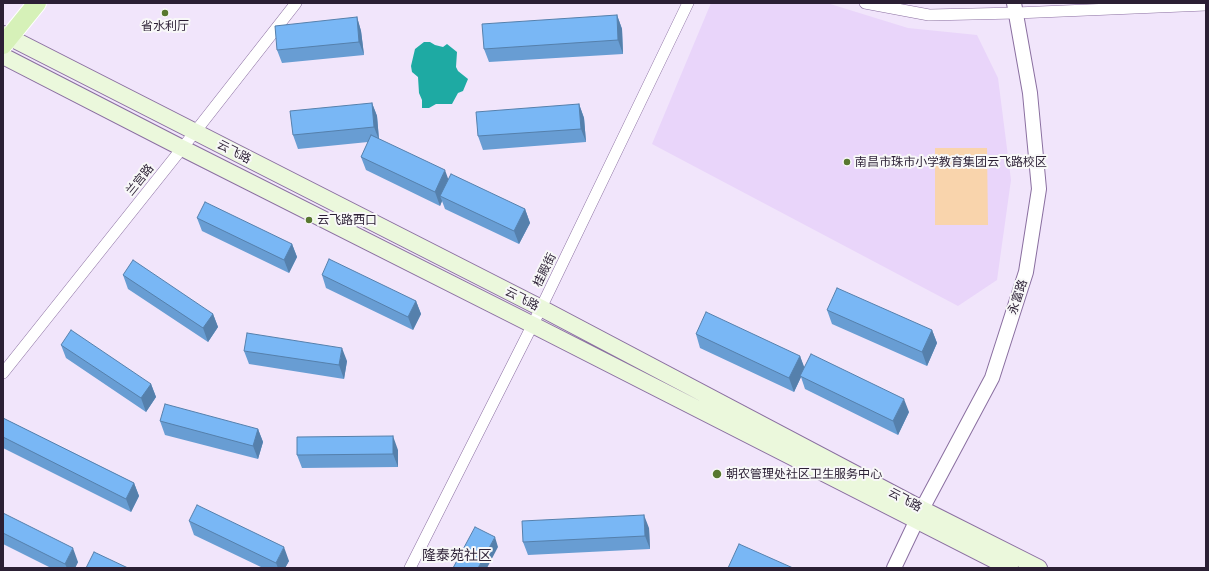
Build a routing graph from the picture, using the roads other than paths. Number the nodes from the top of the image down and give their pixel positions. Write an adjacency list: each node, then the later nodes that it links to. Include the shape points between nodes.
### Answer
1 (36, 3): 7 (main road)
2 (296, 3): 9 (street, 兰宫路)
3 (688, 3): 11 (street, 桂殿街)
4 (866, 3): 6 (street, via 929,15)
5 (1206, 6): 6 (street)
6 (1015, 8): 14 (street, 永富路, via 1030,93 1039,189 1026,272 992,378)
7 (5, 39): 9 (main road, 云飞路)
8 (3, 56): 10 (main road, 云飞路)
9 (196, 132): 10 (street, 兰宫路); 11 (main road, 云飞路)
10 (182, 148): 12 (main road, 云飞路); 13 (street, 兰宫路)
11 (542, 308): 12 (street, 桂殿街); 14 (main road, 云飞路)
12 (533, 325): 14 (main road, 云飞路); 15 (street, 桂殿街)
13 (3, 373)
14 (920, 515): 16 (street, 永富路); 17 (main road, 云飞路); 18 (main road, 云飞路)
15 (410, 568)
16 (894, 568)
17 (1010, 568)
18 (1039, 568)

